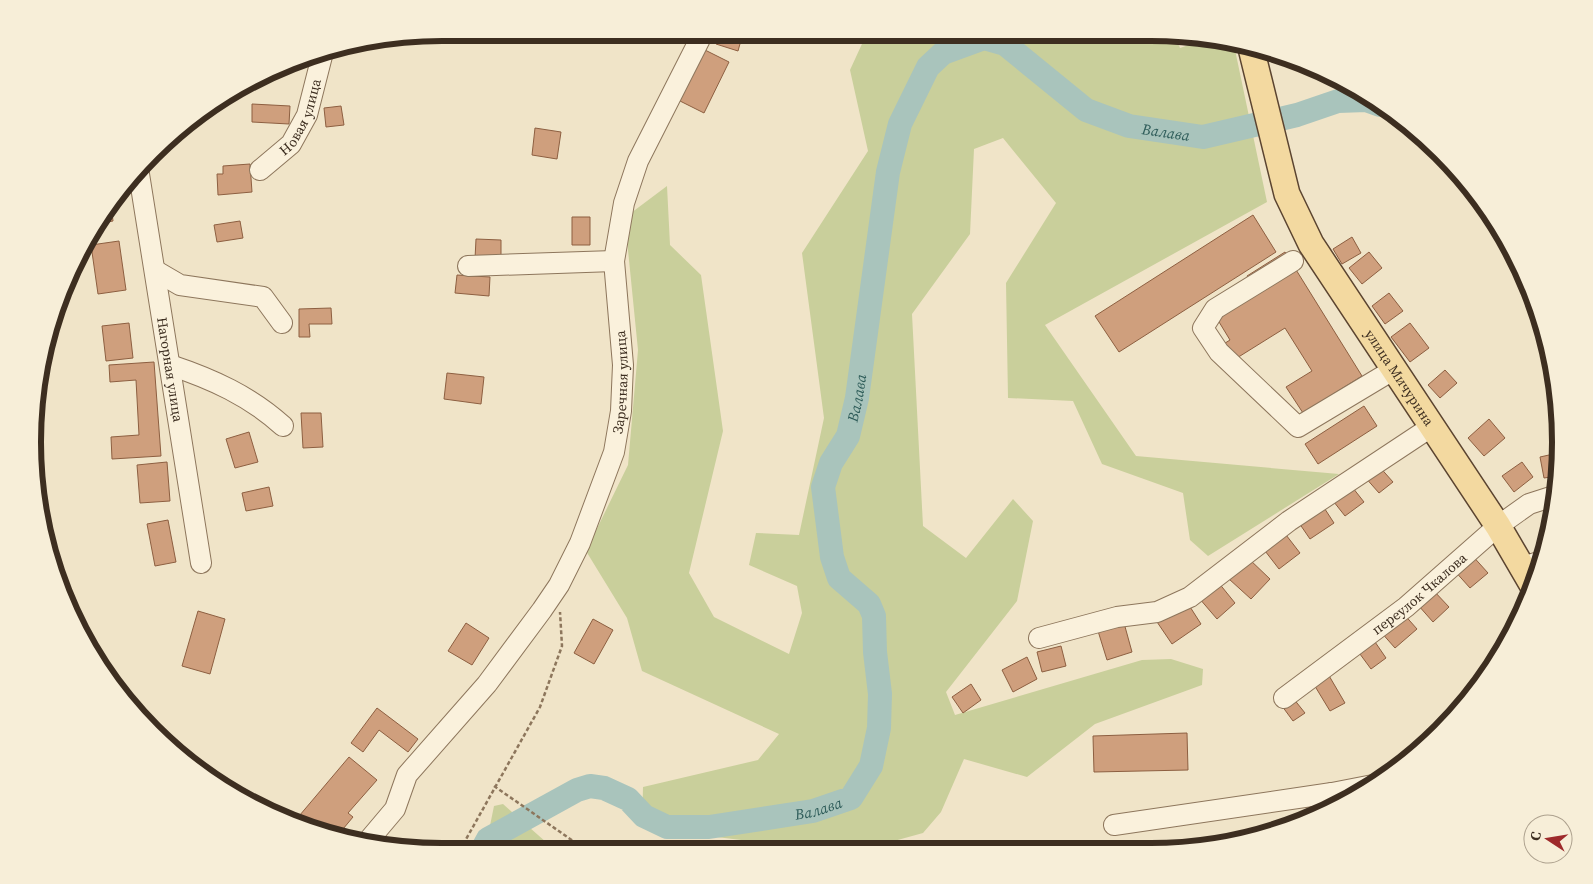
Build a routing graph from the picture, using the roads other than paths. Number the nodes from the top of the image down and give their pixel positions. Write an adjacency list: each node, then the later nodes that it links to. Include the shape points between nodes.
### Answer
1 (699, 41): 6 (street, Заречная улица, via 638,160 624,203)
2 (1252, 54): 12 (main road, улица Мичурина, via 1287,194 1312,244)
3 (321, 60): 4 (street, Новая улица, via 307,115 291,144)
4 (260, 170)
5 (140, 179): 9 (street, Нагорная улица)
6 (614, 261): 8 (street); 23 (street, Заречная улица, via 624,365 621,411 614,452 580,542 559,585 487,684 407,775 395,809)
7 (1293, 261): 12 (street, via 1215,308 1203,328 1219,352 1298,427)
8 (468, 266)
9 (156, 271): 10 (street, via 180,285 263,297); 11 (street, Нагорная улица)
10 (282, 323)
11 (170, 365): 13 (street, via 206,377 239,394 262,407); 17 (street, Нагорная улица)
12 (1393, 370): 14 (main road, улица Мичурина)
13 (283, 426)
14 (1431, 427): 16 (main road, улица Мичурина); 19 (street, via 1289,521 1190,597 1157,612 1117,616)
15 (1547, 498): 16 (street, переулок Чкалова, via 1528,504)
16 (1498, 526): 18 (main road, улица Мичурина); 20 (street, переулок Чкалова, via 1406,607)
17 (201, 563)
18 (1530, 570)
19 (1039, 638)
20 (1284, 698)
21 (1331, 799): 22 (street)
22 (1114, 825)
23 (372, 836)

